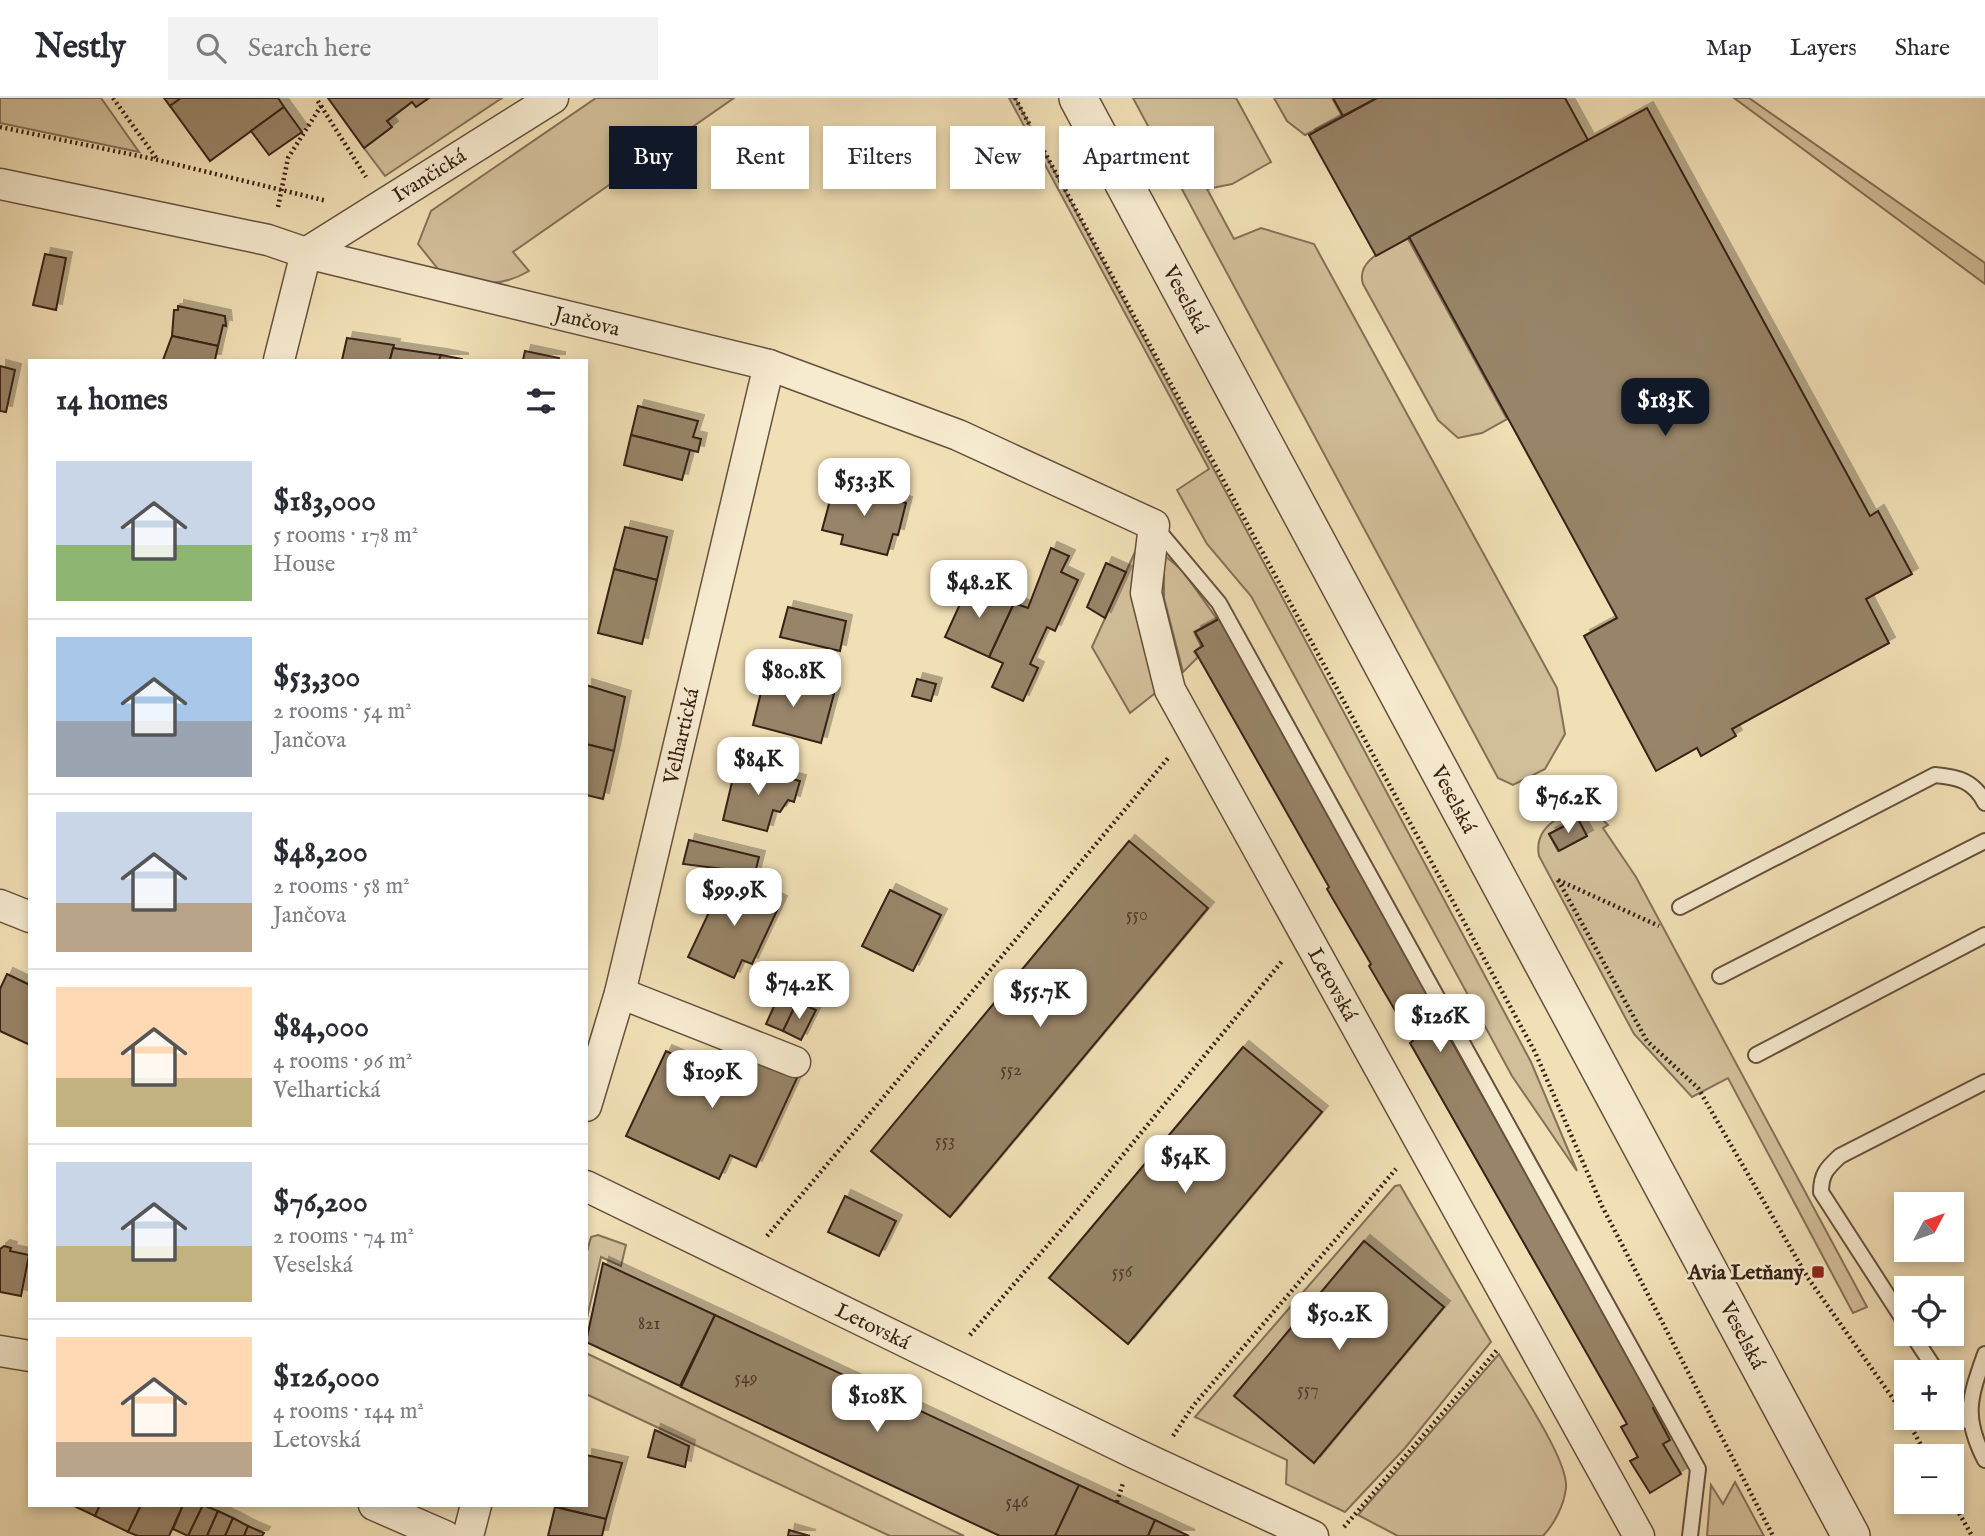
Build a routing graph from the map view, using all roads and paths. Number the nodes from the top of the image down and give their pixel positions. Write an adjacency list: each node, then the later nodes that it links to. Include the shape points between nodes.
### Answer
1 (113, 98): 7 (path)
2 (553, 98): 11 (street, Ivančická)
3 (1015, 98): 52 (path, via 1535,1052 1602,1206)
4 (1078, 98): 53 (street, Veselská)
5 (321, 106): 9 (path)
6 (0, 127): 7 (path)
7 (158, 160): 10 (path)
8 (0, 184): 11 (street, Jančova, via 268,240)
9 (372, 187)
10 (329, 202)
11 (306, 253): 12 (street); 13 (street, Jančova)
12 (279, 359)
13 (769, 365): 14 (street, Jančova, via 958,435); 25 (street, Velhartická)
14 (1154, 525): 15 (street, Letovská, via 1146,593 1170,691); 51 (lane, via 1219,603 1698,1469)
15 (1192, 729): 22 (street, Letovská); 32 (path)
16 (1985, 803): 19 (lane, via 1979,792 1959,777 1935,775)
17 (1985, 841): 24 (lane)
18 (0, 905): 20 (street)
19 (1680, 907)
20 (28, 917)
21 (1660, 926): 39 (path, via 1558,880 1647,1041 1699,1088 1808,1278)
22 (1305, 933): 30 (street, Letovská); 38 (path)
23 (1985, 935): 26 (lane)
24 (1720, 976)
25 (620, 993): 27 (street); 29 (street, Velhartická)
26 (1756, 1055)
27 (795, 1062)
28 (1985, 1082): 33 (lane, via 1840,1156 1821,1179 1821,1192)
29 (588, 1099)
30 (1425, 1150): 34 (street, Letovská); 43 (path, via 1385,1181 1193,1406)
31 (588, 1187): 32 (street, Letovská)
32 (744, 1264): 38 (street, Letovská)
33 (1894, 1305)
34 (1521, 1323): 47 (path); 50 (street, Letovská)
35 (0, 1351): 37 (street)
36 (1985, 1354): 41 (lane, via 1973,1385)
37 (28, 1356)
38 (947, 1362): 43 (street, Letovská)
39 (1894, 1400)
40 (1964, 1414): 41 (lane)
41 (1969, 1422): 42 (lane)
42 (1985, 1460)
43 (1156, 1463): 47 (street, Letovská)
44 (379, 1507): 48 (street)
45 (475, 1507): 49 (street)
46 (1960, 1514): 54 (path)
47 (1327, 1533)
48 (445, 1536)
49 (468, 1536)
50 (1639, 1536)
51 (1690, 1536)
52 (1773, 1536)
53 (1851, 1536)
54 (1972, 1536)

